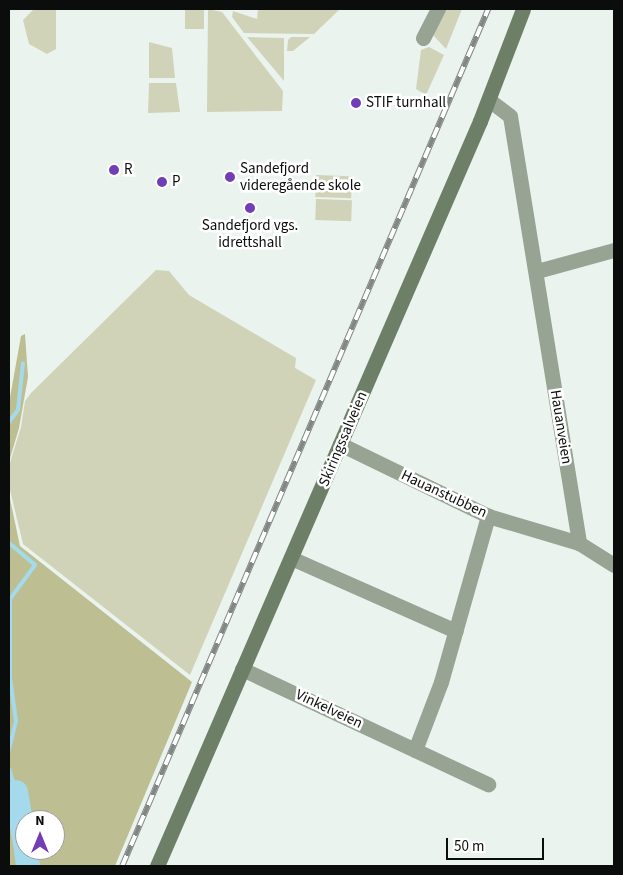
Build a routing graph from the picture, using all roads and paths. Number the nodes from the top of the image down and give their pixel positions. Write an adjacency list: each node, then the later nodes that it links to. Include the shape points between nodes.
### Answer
1 (438, 9): 3 (street)
2 (523, 9): 4 (main road, Skiringssalveien)
3 (423, 38)
4 (489, 100): 6 (street, Hauanveien, via 510,116); 7 (main road, Skiringssalveien)
5 (614, 250): 6 (street)
6 (537, 271): 9 (street, Hauanveien)
7 (340, 444): 8 (street, Hauanstubben); 10 (main road, Skiringssalveien)
8 (488, 516): 9 (street, Hauanstubben); 12 (street)
9 (579, 543): 11 (street)
10 (291, 558): 12 (street); 13 (main road, Skiringssalveien)
11 (614, 565)
12 (456, 631): 14 (street)
13 (242, 669): 14 (street, Vinkelveien); 16 (main road, Skiringssalveien)
14 (415, 750): 15 (street, Vinkelveien)
15 (488, 784)
16 (157, 866)

